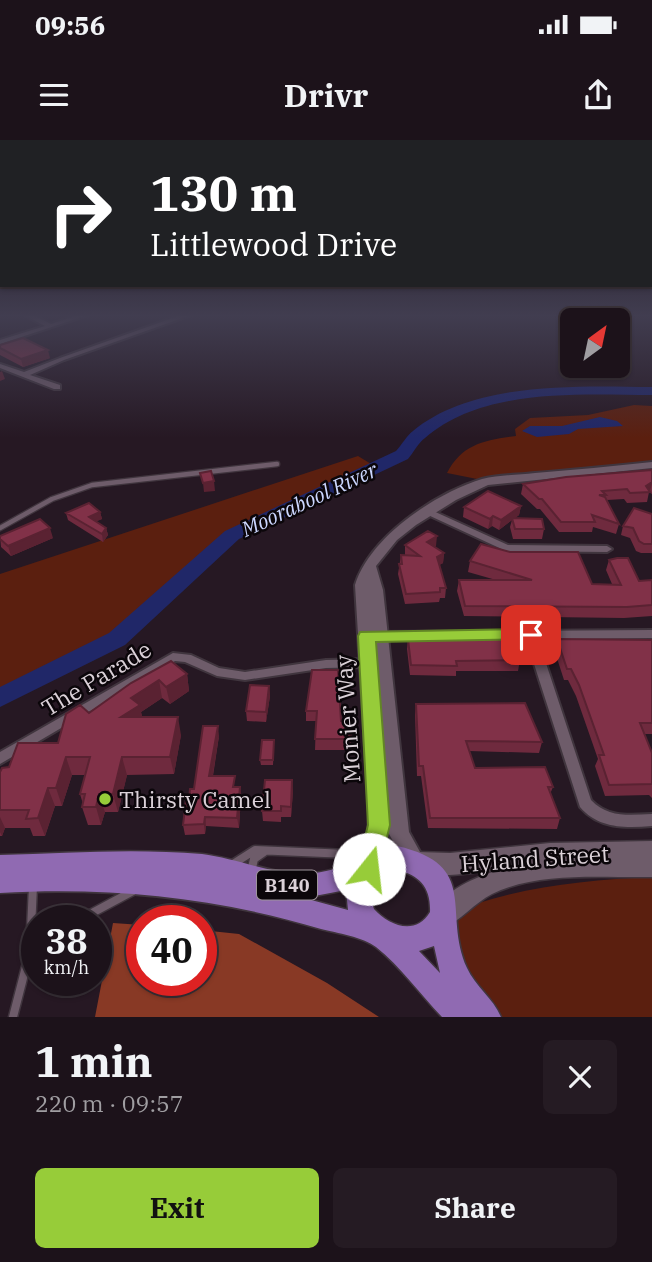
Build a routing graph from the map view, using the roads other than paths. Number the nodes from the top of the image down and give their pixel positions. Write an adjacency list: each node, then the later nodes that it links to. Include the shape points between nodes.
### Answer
1 (71, 356): 3 (street)
2 (0, 366): 3 (street)
3 (24, 375): 4 (street)
4 (57, 387)
5 (277, 464): 8 (lane, via 92,485 52,499)
6 (649, 464): 7 (street, Monier Way, via 486,482)
7 (431, 513): 9 (street, via 506,548); 12 (street, Monier Way, via 386,543 369,565 375,583)
8 (0, 528)
9 (607, 549)
10 (652, 634): 11 (street)
11 (531, 635): 12 (street); 15 (street, via 587,806 603,818)
12 (373, 636): 13 (street, Monier Way)
13 (375, 663): 14 (street, The Parade, via 332,663 239,676 179,656); 18 (street, Monier Way, via 399,834); 19 (street, Monier Way, via 379,825)
14 (0, 759)
15 (652, 820)
16 (266, 850): 19 (lane); 22 (lane, via 255,850 229,865); 25 (lane, via 254,859)
17 (652, 851): 18 (main road, Hyland Street, via 550,853 450,864)
18 (416, 862): 19 (main road, B140, via 392,859); 30 (main road, via 435,876 443,890)
19 (361, 865): 25 (main road, B140, via 321,884 299,886); 31 (main road, via 358,906 364,918)
20 (652, 866): 30 (main road, Hyland Street, via 509,877 465,895)
21 (0, 867): 24 (main road, B140)
22 (209, 867): 23 (main road, B140, via 151,861); 25 (main road, B140)
23 (115, 870): 24 (main road, B140); 27 (main road, B140)
24 (34, 872): 26 (main road, B140); 28 (lane)
25 (251, 877)
26 (0, 881)
27 (159, 884): 29 (lane); 31 (main road, B140, via 272,903)
28 (33, 905)
29 (106, 905)
30 (442, 917): 31 (main road, B140, via 416,939); 35 (main road, via 456,976)
31 (384, 935): 34 (main road)
32 (21, 989): 33 (lane)
33 (13, 1017)
34 (462, 1017)
35 (486, 1017)

